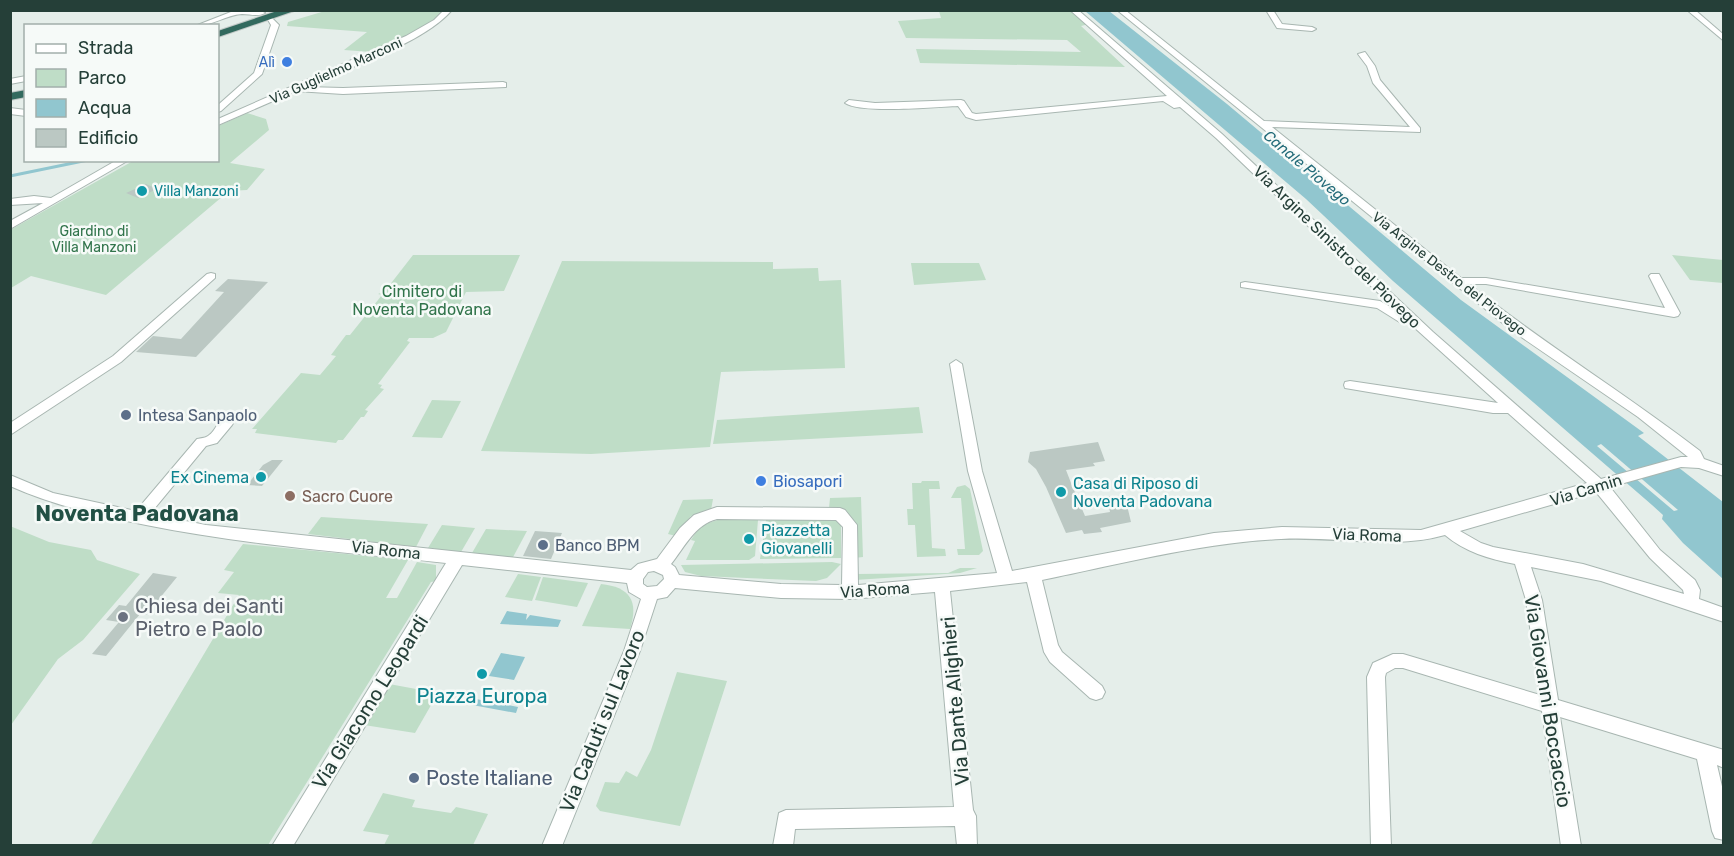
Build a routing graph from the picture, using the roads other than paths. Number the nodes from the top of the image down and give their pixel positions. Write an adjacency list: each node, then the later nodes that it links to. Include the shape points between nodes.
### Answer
1 (281, 10): 12 (highway)
2 (292, 10): 13 (highway)
3 (449, 10): 17 (street, Via Guglielmo Marconi, via 409,38)
4 (1073, 10): 22 (street, Via Argine Sinistro del Piovego)
5 (1120, 10): 24 (street, Via Argine Destro del Piovego)
6 (1269, 10): 11 (street, via 1280,26)
7 (1690, 10): 14 (street)
8 (261, 13): 10 (street, via 239,12)
9 (272, 20): 19 (street, via 275,25 258,74)
10 (205, 24)
11 (1312, 29)
12 (219, 32)
13 (219, 32)
14 (1724, 39)
15 (1362, 54): 24 (street, via 1376,81 1417,130)
16 (503, 85): 17 (street)
17 (296, 89): 21 (street, Via Guglielmo Marconi)
18 (849, 103): 22 (street, Via Argine Sinistro del Piovego, via 961,103 969,115 976,117 1165,98)
19 (219, 108)
20 (219, 109): 21 (street)
21 (236, 114): 23 (street, Via Guglielmo Marconi)
22 (1193, 114): 34 (street, Via Argine Sinistro del Piovego)
23 (219, 122)
24 (1262, 124): 31 (street, Via Argine Destro del Piovego)
25 (121, 162): 26 (street)
26 (51, 201): 27 (street); 28 (street)
27 (10, 202)
28 (10, 226)
29 (211, 276): 38 (street, via 117,358)
30 (1655, 276): 31 (street, via 1674,313 1486,281)
31 (1459, 281): 39 (street, Via Argine Destro del Piovego, via 1532,339 1666,431)
32 (1245, 285): 34 (street, Via Argine Sinistro del Piovego, via 1380,305)
33 (956, 364): 50 (street, via 975,471)
34 (1480, 382): 36 (street, Via Argine Sinistro del Piovego)
35 (1350, 385): 36 (street)
36 (1509, 408): 42 (street, Via Argine Sinistro del Piovego)
37 (227, 422): 43 (street, via 212,440 202,442)
38 (10, 430)
39 (1699, 463): 40 (street, Via Camin); 42 (street, Via Camin, via 1682,462)
40 (1724, 471)
41 (10, 480): 43 (street, Via Roma, via 49,497)
42 (1600, 486): 44 (street, Via Camin); 55 (street, Via Argine Sinistro del Piovego, via 1655,554 1689,585)
43 (138, 519): 46 (street, Via Roma, via 206,531)
44 (1449, 530): 45 (street, via 1464,543); 48 (street, Via Roma, via 1420,536 1282,533 1214,539)
45 (1520, 557): 55 (street); 58 (street, Via Giovanni Boccaccio, via 1534,600)
46 (458, 559): 49 (street, Via Roma); 63 (street, Via Giacomo Leopardi)
47 (661, 565): 49 (street, via 643,568); 51 (street, via 670,571); 53 (street, via 703,516 840,514 850,525)
48 (1033, 575): 50 (street, Via Roma); 57 (street, via 1050,647)
49 (635, 577): 54 (street, via 638,591)
50 (1006, 578): 52 (street, Via Roma)
51 (672, 581): 53 (street, Via Roma, via 780,591); 54 (street, via 666,589)
52 (942, 585): 53 (street, Via Roma); 61 (street, Via Dante Alighieri)
53 (850, 592)
54 (650, 595): 64 (street, Via Caduti sul Lavoro, via 632,651)
55 (1691, 602): 56 (street)
56 (1724, 615)
57 (1096, 692)
58 (1550, 705): 59 (street); 67 (street, via 1403,661 1379,668 1376,677); 68 (street, Via Giovanni Boccaccio)
59 (1705, 754): 60 (street); 62 (street)
60 (1724, 759)
61 (966, 816): 65 (street, via 786,819); 66 (street, Via Dante Alighieri)
62 (1722, 831)
63 (282, 846)
64 (552, 846)
65 (783, 846)
66 (968, 846)
67 (1381, 846)
68 (1570, 846)

